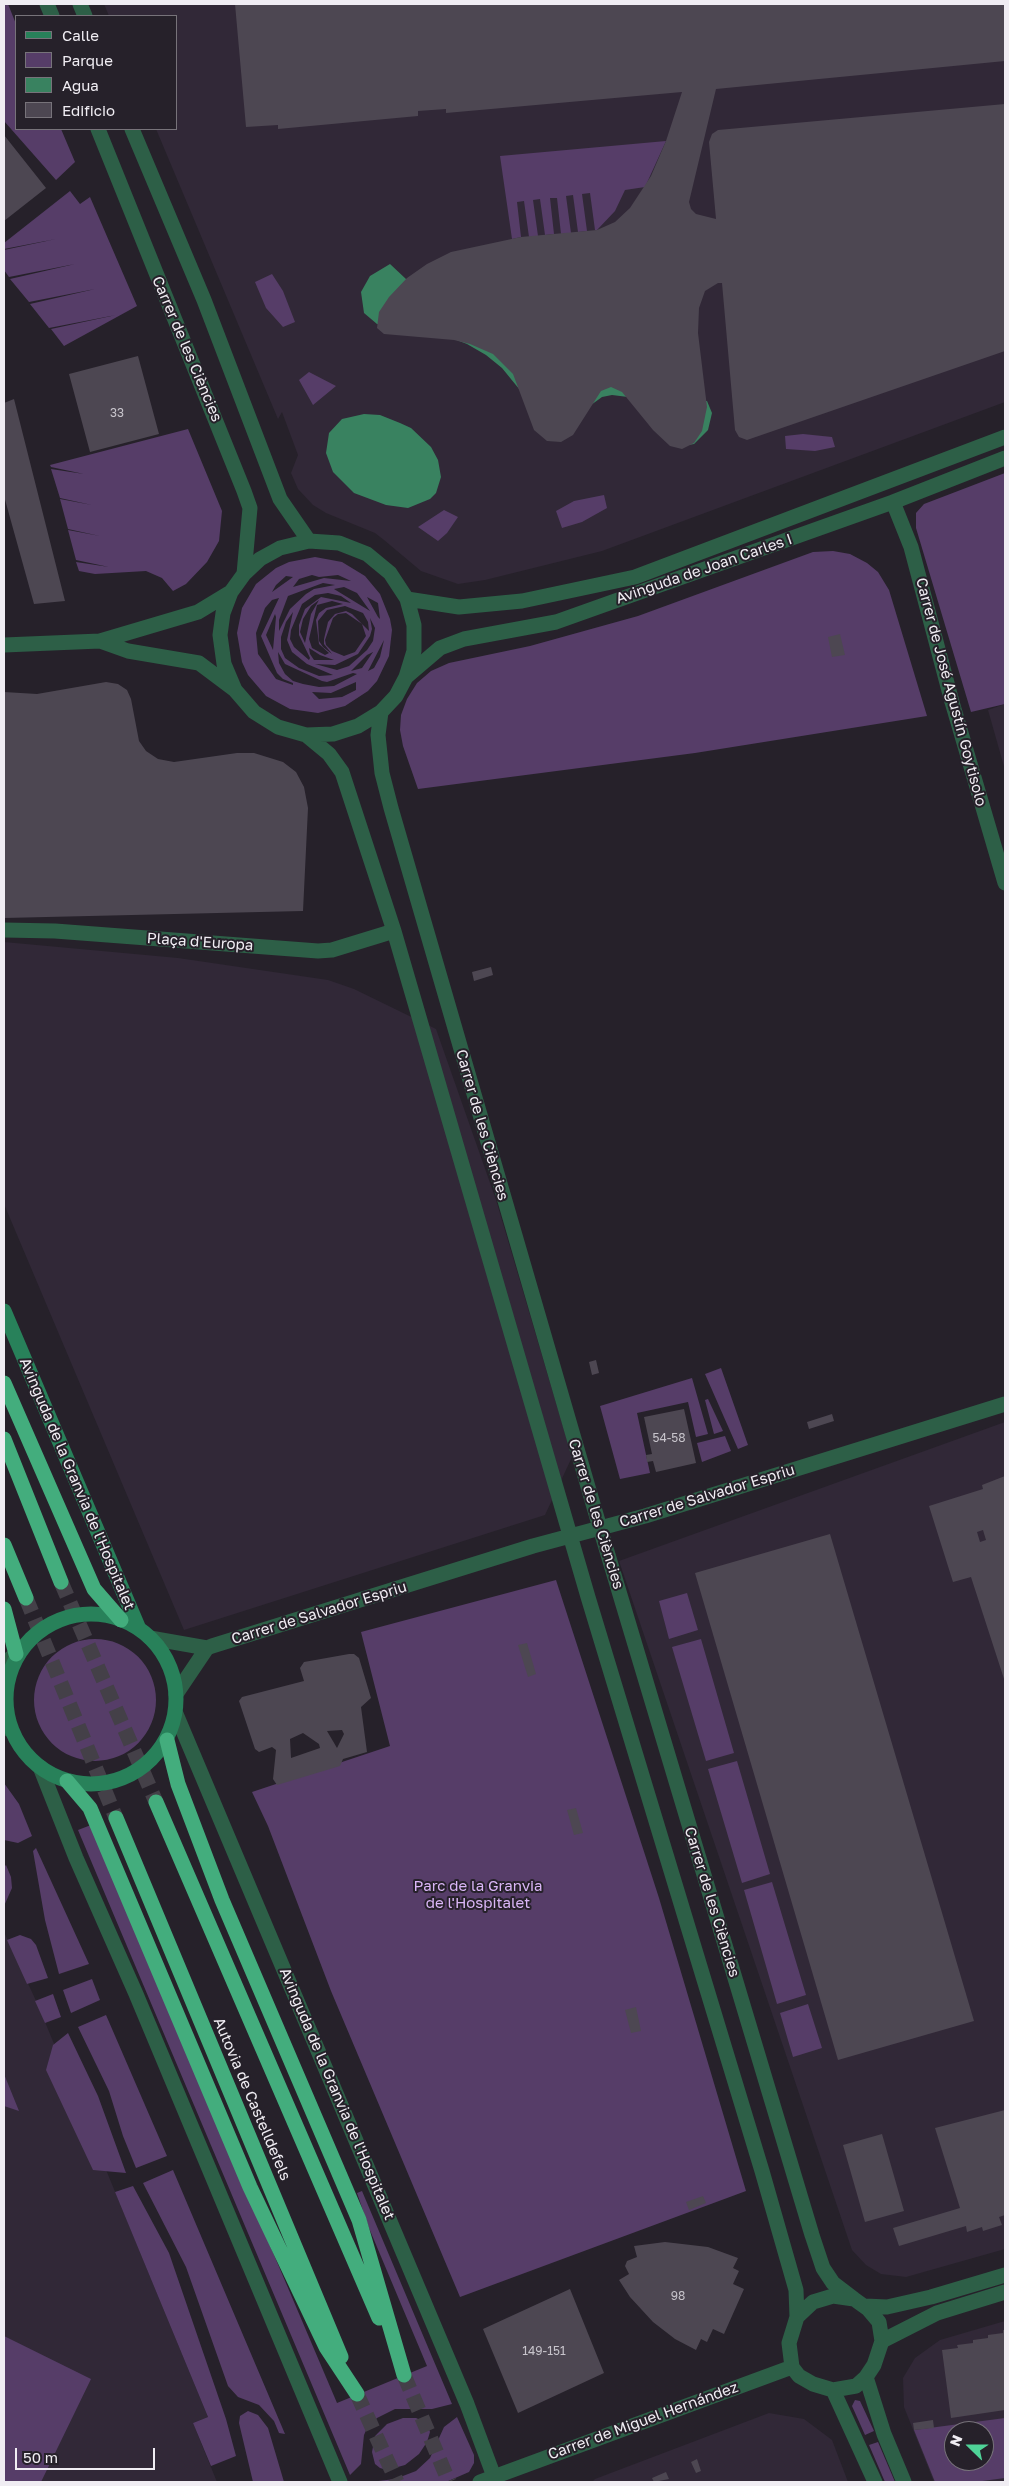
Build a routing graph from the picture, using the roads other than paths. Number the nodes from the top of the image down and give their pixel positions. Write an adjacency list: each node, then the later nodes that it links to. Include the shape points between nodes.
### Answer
1 (98, 130): 7 (street, Carrer de les Ciències, via 250,508)
2 (132, 130): 6 (street, Carrer de les Ciències, via 204,300 280,499)
3 (1005, 437): 9 (street, Avinguda de Joan Carles I, via 634,577 522,601 467,606)
4 (1005, 458): 5 (street, Avinguda de Joan Carles I)
5 (893, 502): 12 (street, Avinguda de Joan Carles I, via 556,622 456,642 440,648); 16 (street, Carrer de José Agustín Goytisolo, via 911,547)
6 (309, 541): 7 (street, via 280,548 260,559); 9 (street, via 339,543 367,554 390,574)
7 (244, 574): 8 (street)
8 (231, 592): 10 (street, via 198,612); 13 (street, via 223,613 220,635 224,664)
9 (407, 599): 12 (street, via 414,625 414,651)
10 (100, 640): 11 (street); 13 (street, via 128,650 200,663)
11 (4, 645)
12 (406, 677): 14 (street, via 396,696)
13 (235, 690): 15 (street, via 254,712 278,727)
14 (381, 712): 15 (street, via 358,726 332,734); 23 (street, Carrer de les Ciències, via 378,736 382,773 391,808)
15 (306, 735): 18 (street, Carrer de les Ciències, via 329,754 342,772)
16 (1005, 884)
17 (4, 930): 18 (street, Plaça d'Europa, via 318,951 332,950)
18 (394, 931): 24 (street, Carrer de les Ciències)
19 (4, 1311): 30 (main road, Avinguda de la Granvia de l'Hospitalet)
20 (4, 1383): 29 (highway, via 94,1589)
21 (1005, 1404): 23 (street, Carrer de Salvador Espriu)
22 (4, 1439): 26 (highway)
23 (600, 1528): 24 (street, Carrer de Salvador Espriu); 44 (street, Carrer de les Ciències, via 823,2268 833,2283)
24 (570, 1536): 31 (street, Carrer de Salvador Espriu); 45 (street, Carrer de les Ciències, via 796,2290)
25 (4, 1545): 27 (highway)
26 (61, 1582)
27 (26, 1598)
28 (4, 1609): 32 (highway)
29 (121, 1620): 30 (main road); 32 (main road, via 80,1616 60,1618 34,1634)
30 (144, 1633): 31 (street, Carrer de Salvador Espriu); 34 (main road, via 167,1658)
31 (207, 1648): 34 (street)
32 (10, 1659): 33 (main road)
33 (4, 1689): 36 (main road)
34 (176, 1694): 35 (main road)
35 (176, 1714): 37 (main road); 50 (street, Avinguda de la Granvia de l'Hospitalet, via 460,2386)
36 (7, 1728): 38 (main road)
37 (167, 1740): 39 (main road, via 145,1766 125,1778 86,1786); 40 (highway, Autovia de Castelldefels, via 178,1784 222,1900 359,2220 404,2375)
38 (40, 1767): 39 (main road); 51 (street)
39 (67, 1780): 41 (highway, Autovia de Castelldefels, via 90,1808 250,2187 326,2347 356,2394)
40 (156, 1802)
41 (116, 1818)
42 (1005, 2275): 44 (street, via 887,2307)
43 (1005, 2292): 46 (street, via 937,2313)
44 (860, 2303): 45 (street, via 833,2296 813,2302); 46 (street, via 879,2322)
45 (797, 2317): 47 (street, via 789,2343)
46 (882, 2341): 48 (street)
47 (792, 2367): 49 (street, via 799,2376 813,2384); 50 (street, Carrer de Miguel Hernández)
48 (866, 2377): 49 (street, via 856,2386); 54 (street)
49 (834, 2390): 53 (street)
50 (495, 2479): 52 (street)
51 (340, 2482)
52 (480, 2482)
53 (875, 2482)
54 (904, 2482)

